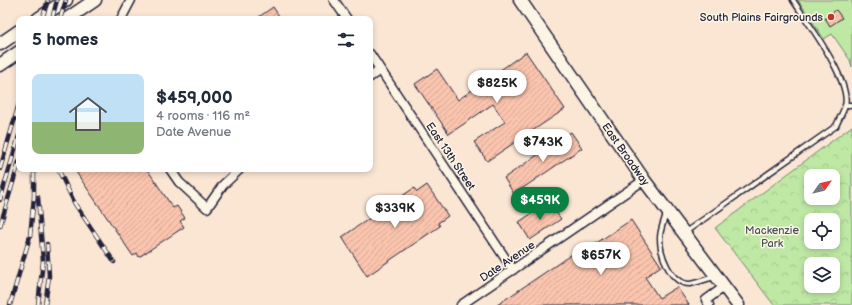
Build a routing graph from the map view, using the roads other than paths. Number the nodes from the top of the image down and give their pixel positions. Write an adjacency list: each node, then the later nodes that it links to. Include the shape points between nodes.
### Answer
1 (66, 0): 7 (main road)
2 (95, 0): 8 (main road)
3 (131, 0): 9 (street)
4 (334, 0): 10 (street)
5 (520, 0): 22 (main road, East Broadway)
6 (793, 0): 18 (lane, via 830,57 842,84)
7 (42, 16)
8 (71, 16)
9 (123, 16)
10 (345, 16)
11 (16, 34): 12 (main road)
12 (0, 44)
13 (16, 54): 15 (main road)
14 (373, 59): 16 (street, East 13th Street)
15 (0, 65)
16 (380, 70): 17 (street); 25 (street, East 13th Street)
17 (373, 75)
18 (846, 105): 19 (lane); 24 (lane, via 836,126)
19 (852, 105)
20 (172, 172): 21 (street, via 207,208 223,185)
21 (237, 172)
22 (644, 180): 23 (main road, East Broadway); 25 (street, Date Avenue)
23 (667, 212): 24 (main road, East Broadway); 26 (lane, via 660,237 661,251 675,277 690,284)
24 (683, 233): 26 (main road, East Broadway)
25 (513, 270): 28 (street, Date Avenue)
26 (716, 276): 27 (main road, East Broadway)
27 (724, 287): 29 (street, via 706,300); 30 (main road, East Broadway)
28 (462, 305)
29 (709, 305)
30 (738, 305)

